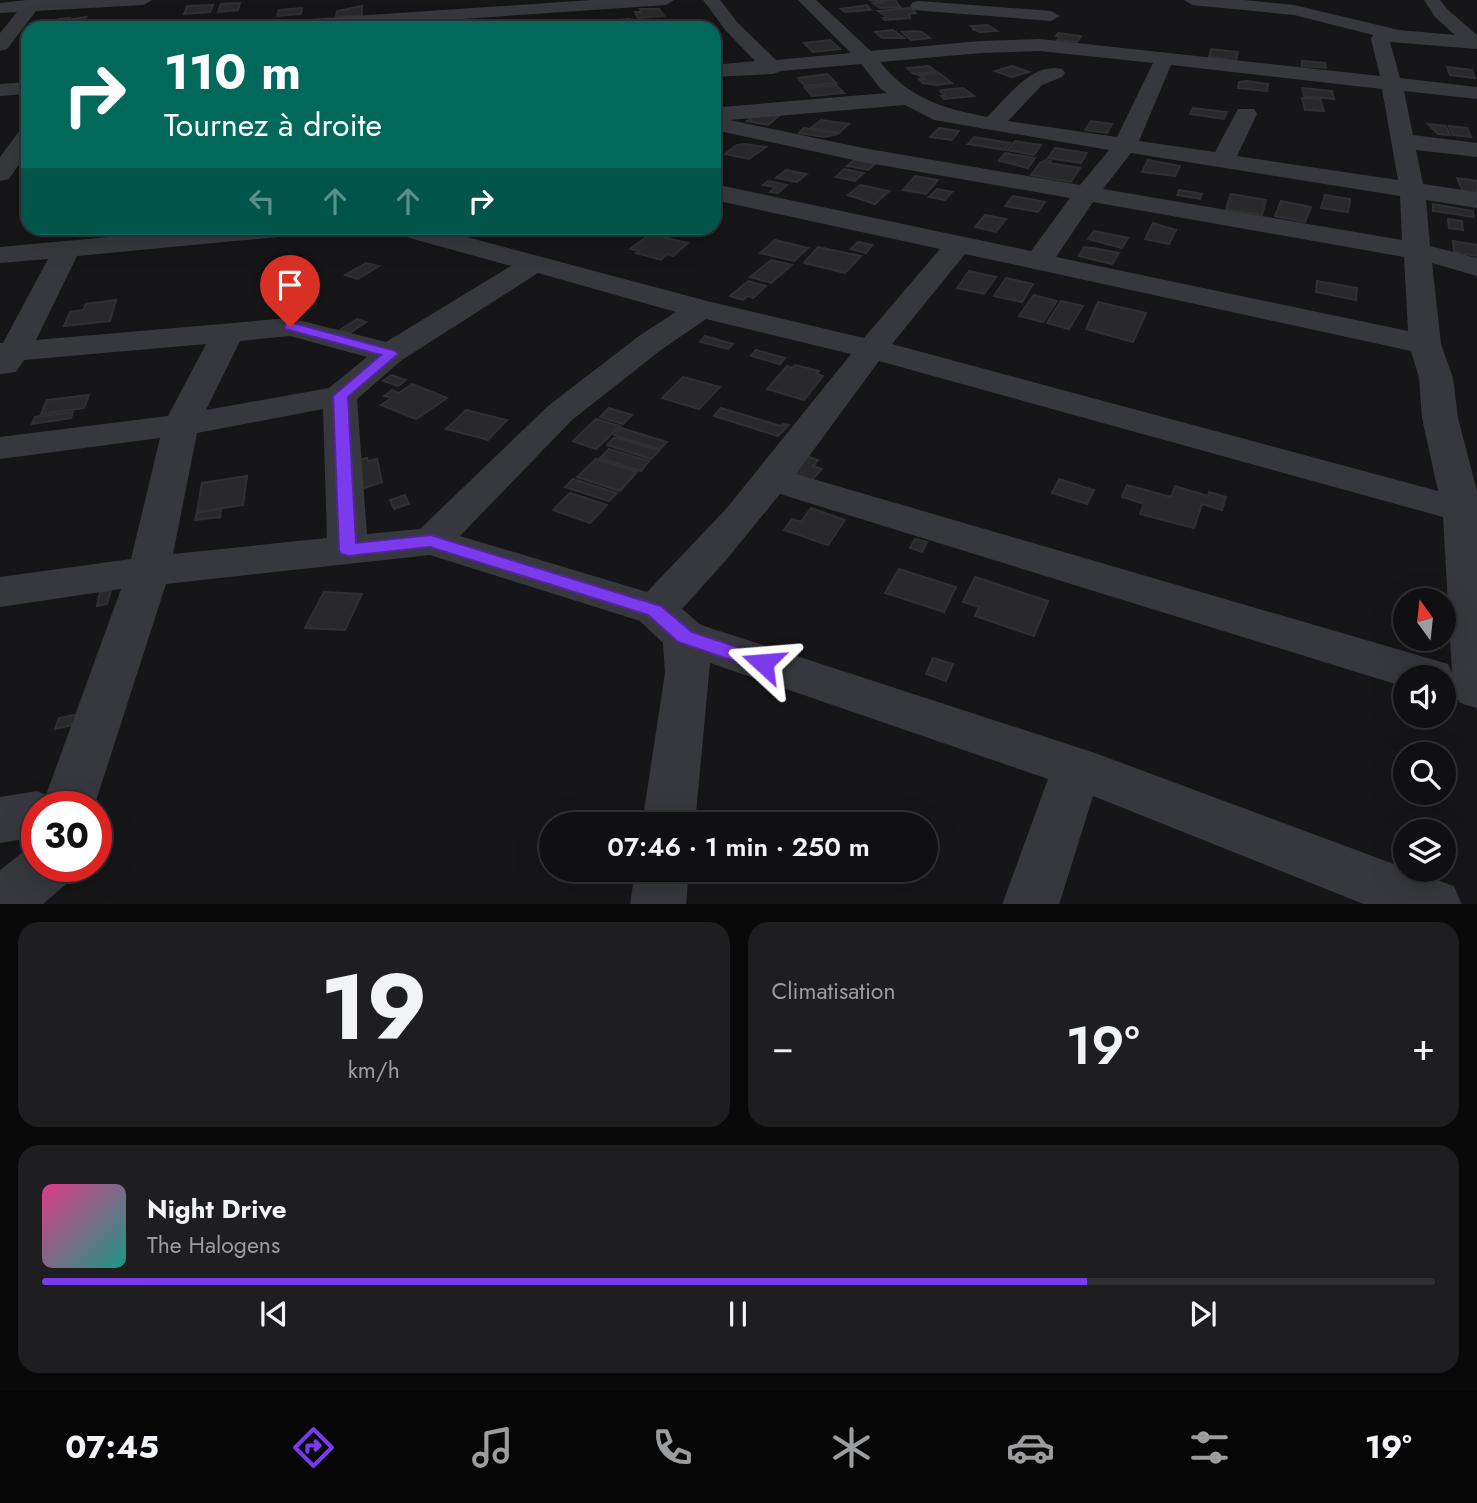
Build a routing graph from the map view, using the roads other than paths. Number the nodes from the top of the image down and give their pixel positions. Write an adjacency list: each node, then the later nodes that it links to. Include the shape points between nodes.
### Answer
1 (144, 0): 8 (street)
2 (666, 0): 11 (street)
3 (711, 0): 14 (street)
4 (806, 0): 22 (street)
5 (1063, 0): 12 (street)
6 (1192, 0): 16 (street, via 1318,14)
7 (1432, 0): 19 (street)
8 (32, 3): 10 (street); 18 (street)
9 (916, 3): 12 (street); 21 (street)
10 (0, 8)
11 (450, 16): 13 (street)
12 (1051, 16): 20 (street)
13 (368, 21)
14 (720, 21)
15 (723, 27): 24 (street)
16 (1399, 35): 19 (street); 27 (street, via 1380,39)
17 (21, 41): 18 (street)
18 (1, 43)
19 (1476, 43)
20 (1040, 45): 21 (street); 23 (street)
21 (981, 47): 22 (street)
22 (866, 57): 24 (street); 31 (street, via 888,85)
23 (1164, 61): 27 (street); 37 (street)
24 (773, 68): 25 (street)
25 (721, 71)
26 (1055, 73): 35 (street, via 1035,81)
27 (1392, 85): 30 (street); 36 (street)
28 (21, 88): 29 (street)
29 (0, 90)
30 (1477, 93)
31 (908, 98): 32 (street); 35 (street, via 934,113)
32 (721, 114)
33 (1246, 114): 40 (street)
34 (721, 125): 43 (street, via 863,155)
35 (992, 125): 37 (street)
36 (1402, 141): 39 (street); 42 (street)
37 (1125, 146): 40 (street); 43 (street)
38 (21, 149): 41 (street)
39 (1477, 150)
40 (1222, 161): 42 (street)
41 (6, 180)
42 (1412, 191): 45 (street); 50 (street)
43 (1087, 192): 50 (street); 53 (street)
44 (721, 194): 48 (street)
45 (1477, 200)
46 (215, 235): 49 (street)
47 (430, 235): 52 (street)
48 (957, 245): 53 (street); 58 (street)
49 (67, 249): 51 (street); 60 (street)
50 (1419, 251): 54 (street); 57 (street)
51 (0, 256)
52 (535, 263): 55 (street); 59 (street)
53 (1037, 263): 57 (street)
54 (1477, 267)
55 (701, 309): 58 (street); 66 (street, via 560,413)
56 (229, 331): 59 (street, via 290,327); 60 (street); 62 (street)
57 (1425, 344): 65 (street, via 1436,378 1440,418)
58 (872, 349): 64 (street); 65 (street)
59 (391, 354): 61 (street)
60 (5, 358)
61 (340, 396): 62 (street); 67 (street)
62 (181, 425): 63 (street); 68 (street)
63 (0, 448)
64 (771, 479): 70 (street, via 683,583); 72 (street)
65 (1469, 512): 71 (street)
66 (431, 541): 67 (street); 70 (street)
67 (348, 550): 68 (street)
68 (149, 571): 69 (street); 76 (street)
69 (0, 592)
70 (670, 624): 75 (street); 77 (street, via 688,673)
71 (1475, 634): 74 (street)
72 (1393, 665)
73 (1456, 684): 74 (street)
74 (1477, 690)
75 (1076, 768): 86 (street); 87 (street)
76 (73, 791)
77 (670, 812)
78 (21, 817): 79 (street)
79 (0, 820)
80 (27, 882): 83 (street)
81 (42, 882): 84 (street)
82 (660, 882): 85 (street)
83 (0, 904)
84 (34, 904)
85 (657, 904)
86 (1030, 904)
87 (1431, 904)

